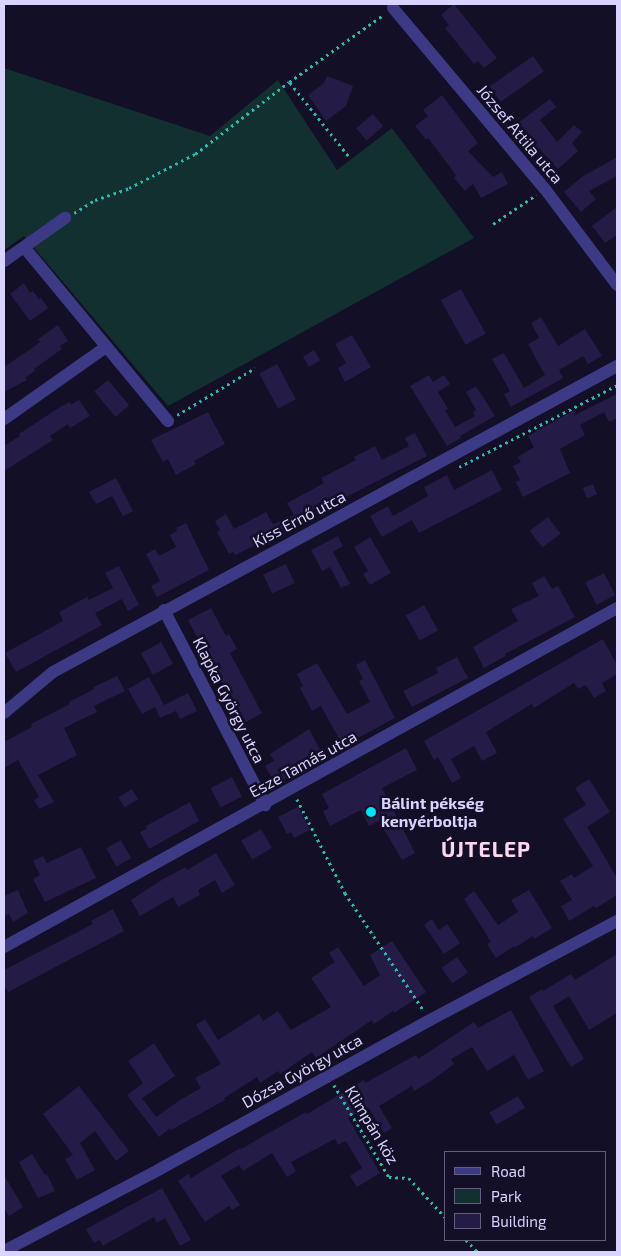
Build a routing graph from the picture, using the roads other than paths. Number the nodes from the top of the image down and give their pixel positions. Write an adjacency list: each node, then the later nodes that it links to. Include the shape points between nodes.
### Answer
1 (394, 8): 5 (street, József Attila utca, via 545,189)
2 (65, 218): 3 (street)
3 (24, 247): 4 (street); 6 (street)
4 (4, 261)
5 (617, 284)
6 (106, 347): 8 (street); 9 (street)
7 (617, 366): 11 (street, Kiss Ernő utca)
8 (4, 419)
9 (168, 421)
10 (617, 608): 13 (street, Esze Tamás utca)
11 (164, 610): 12 (street, Kiss Ernő utca, via 53,672); 13 (street, Klapka György utca)
12 (4, 713)
13 (265, 805): 15 (street, Esze Tamás utca)
14 (617, 921): 16 (street, Dózsa György utca)
15 (4, 947)
16 (4, 1251)

